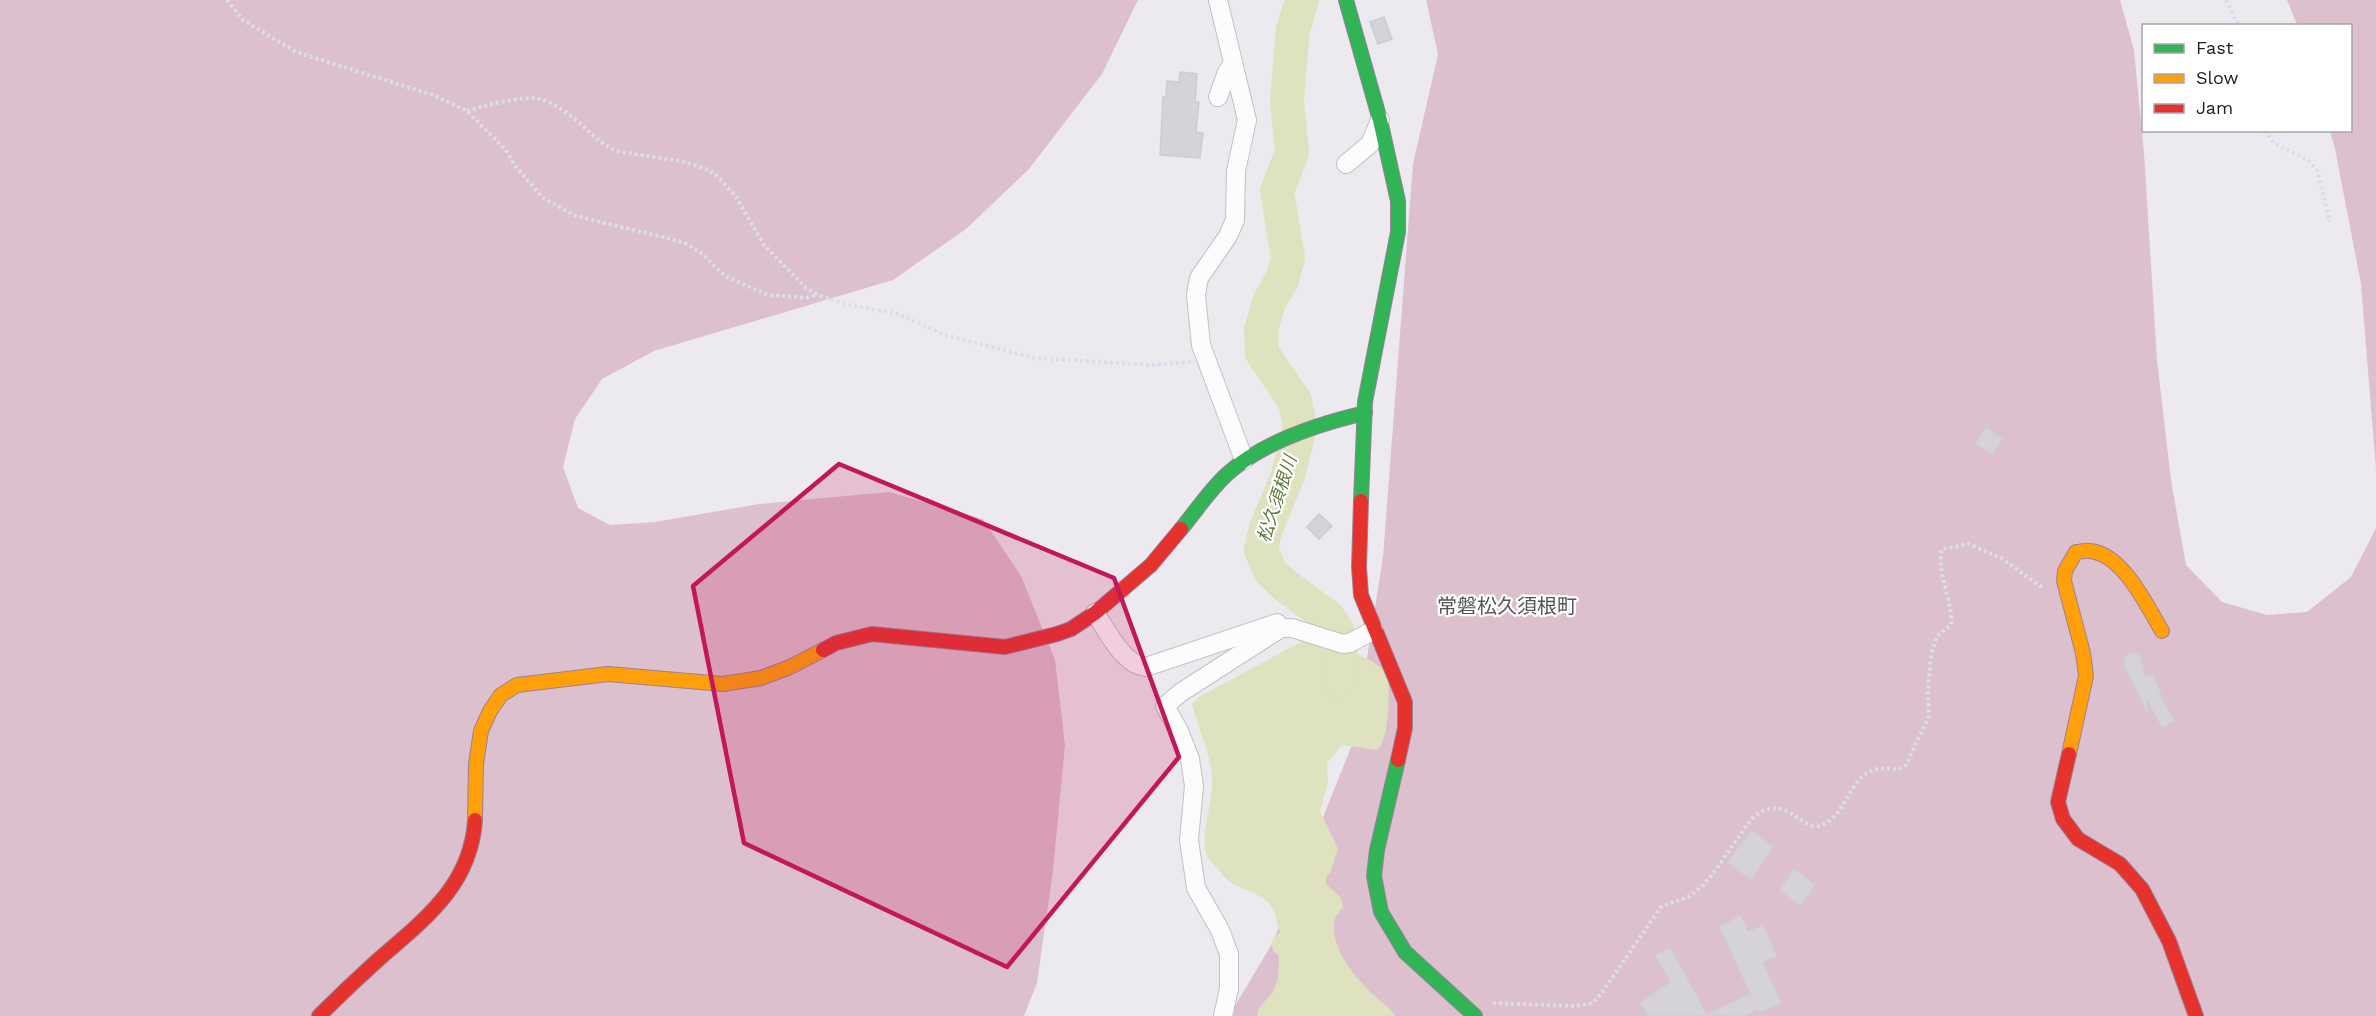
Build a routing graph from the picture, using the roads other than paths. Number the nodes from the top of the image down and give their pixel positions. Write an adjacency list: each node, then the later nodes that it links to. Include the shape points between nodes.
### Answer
1 (1218, 0): 3 (street)
2 (1346, 0): 5 (street)
3 (1233, 64): 4 (street); 8 (street, via 1247,120 1236,171 1235,220 1199,278 1196,295 1201,345)
4 (1218, 97)
5 (1380, 120): 6 (street, via 1370,144); 7 (street, via 1398,201 1398,232)
6 (1346, 164)
7 (1365, 413): 8 (street, via 1334,420); 11 (street, via 1359,589)
8 (1244, 460): 9 (street, via 1225,476 1151,565)
9 (1095, 613): 10 (street, via 1122,651 1137,665 1146,667 1278,622); 14 (street, via 1071,629 1005,647 872,634 836,643 790,667 737,683 608,674 517,685 501,695 481,731 474,837 453,886 423,921)
10 (1286, 627): 11 (street, via 1343,644); 15 (street, via 1165,706 1190,759 1194,786 1189,840 1196,888 1229,954 1230,977)
11 (1374, 630): 13 (street, via 1406,712 1377,850 1374,876 1381,912 1405,952)
12 (2162, 631): 16 (street, via 2119,566 2102,552 2076,552 2065,571 2086,676 2058,802 2066,826 2080,843 2115,861 2144,890 2158,915)
13 (1473, 1014)
14 (319, 1016)
15 (1223, 1016)
16 (2196, 1016)

